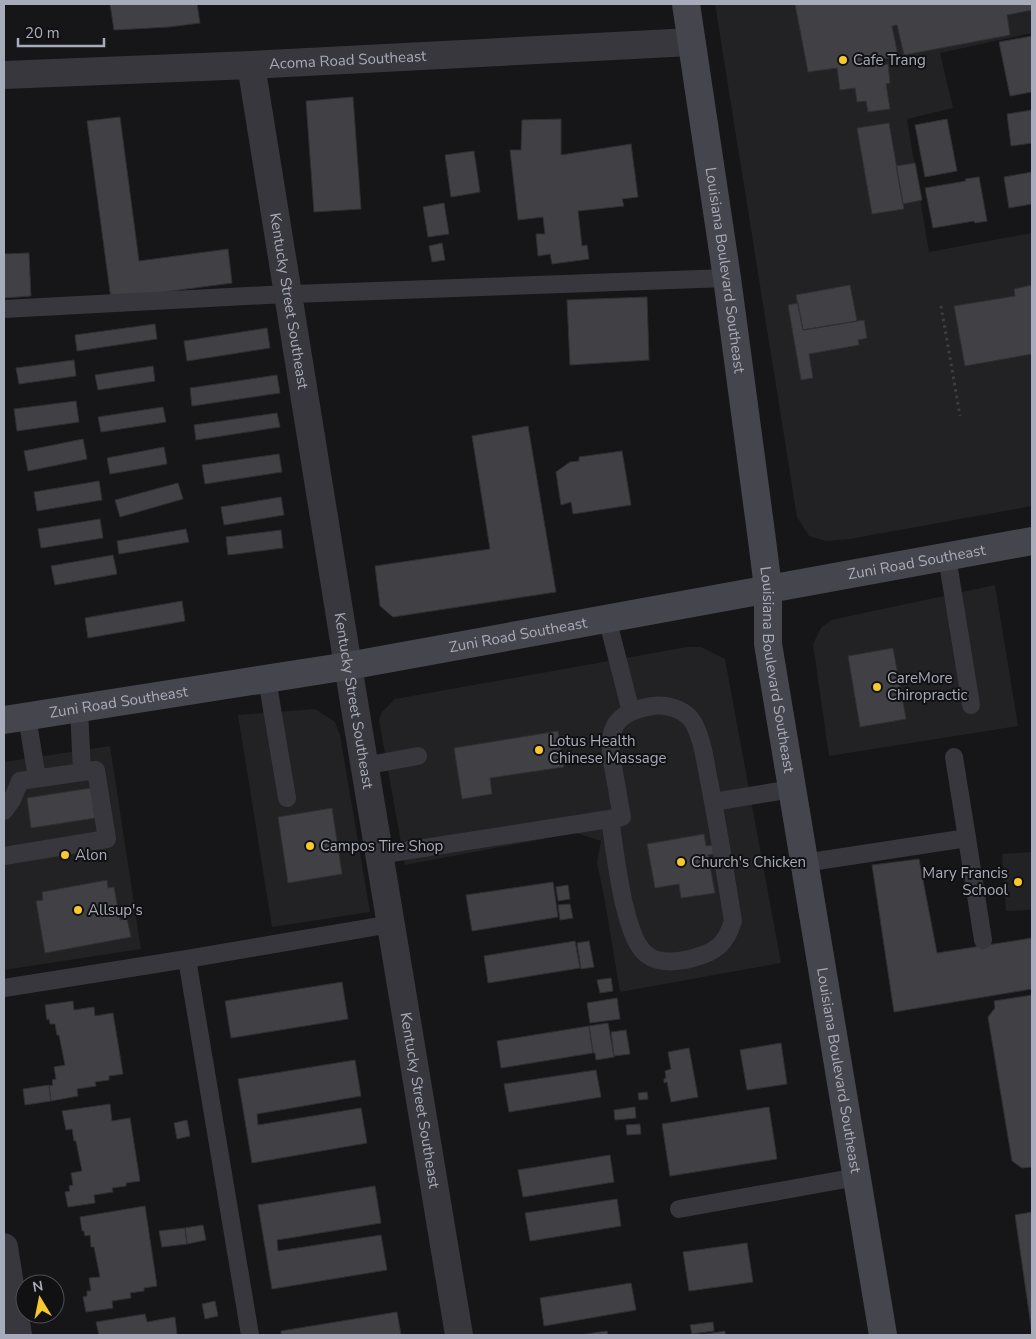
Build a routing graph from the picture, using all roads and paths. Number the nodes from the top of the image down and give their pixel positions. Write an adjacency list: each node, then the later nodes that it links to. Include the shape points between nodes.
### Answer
1 (686, 4): 2 (main road, Louisiana Boulevard Southeast)
2 (691, 42): 3 (street, Acoma Road Southeast); 5 (main road, Louisiana Boulevard Southeast)
3 (252, 65): 4 (street, Acoma Road Southeast); 6 (street, Kentucky Street Southeast)
4 (4, 75)
5 (726, 278): 6 (lane); 12 (main road, Louisiana Boulevard Southeast)
6 (288, 294): 8 (lane); 14 (street, Kentucky Street Southeast)
7 (941, 306): 9 (path)
8 (4, 309)
9 (960, 416)
10 (1032, 541): 11 (main road, Zuni Road Southeast)
11 (947, 557): 12 (main road, Zuni Road Southeast); 16 (lane)
12 (768, 588): 13 (main road, Zuni Road Southeast); 25 (main road, Louisiana Boulevard Southeast, via 768,644)
13 (608, 618): 14 (main road, Zuni Road Southeast); 18 (lane)
14 (348, 666): 15 (main road, Zuni Road Southeast); 22 (street, Kentucky Street Southeast)
15 (267, 679): 17 (main road, Zuni Road Southeast); 26 (lane)
16 (970, 705)
17 (80, 708): 19 (main road, Zuni Road Southeast); 23 (lane)
18 (631, 712): 27 (lane, via 656,705 669,706 690,718 702,745); 29 (lane, via 619,720 610,739 622,817)
19 (15, 718): 24 (lane)
20 (418, 756): 22 (lane)
21 (954, 757): 30 (lane)
22 (364, 766): 31 (street, Kentucky Street Southeast)
23 (82, 772): 24 (lane); 32 (lane, via 96,770 107,839)
24 (37, 778): 28 (lane, via 20,781)
25 (792, 789): 27 (lane); 33 (main road, Louisiana Boulevard Southeast)
26 (287, 798)
27 (713, 802): 29 (lane, via 733,922 722,945 694,958 678,961 654,959 637,944 627,915)
28 (4, 811)
29 (610, 819): 31 (lane)
30 (967, 838): 33 (lane); 35 (lane)
31 (379, 855): 34 (street, Kentucky Street Southeast)
32 (4, 856)
33 (804, 863): 38 (main road, Louisiana Boulevard Southeast)
34 (391, 924): 36 (lane); 43 (street, Kentucky Street Southeast)
35 (983, 940)
36 (187, 959): 37 (lane); 42 (lane)
37 (4, 988)
38 (856, 1177): 39 (lane); 44 (main road, Louisiana Boulevard Southeast)
39 (679, 1209)
40 (4, 1247): 41 (street)
41 (18, 1335)
42 (250, 1335)
43 (459, 1335)
44 (883, 1335)

